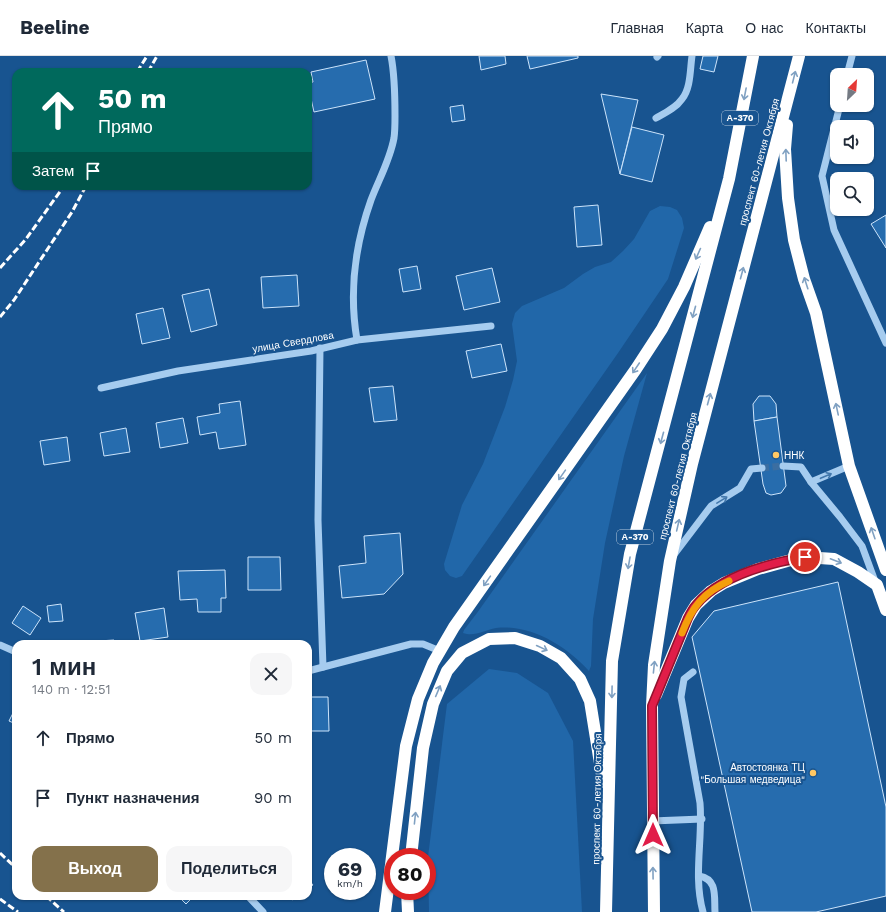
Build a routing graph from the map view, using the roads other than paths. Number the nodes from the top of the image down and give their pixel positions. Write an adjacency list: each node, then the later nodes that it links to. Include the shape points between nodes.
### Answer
1 (391, 56): 12 (street, via 395,136 389,158 371,200 357,250 353,294)
2 (692, 56): 9 (street, via 688,87 683,99)
3 (753, 56): 10 (highway, проспект 60-летия Октября / А-370, one-way to 10)
4 (799, 56): 7 (highway, проспект 60-летия Октября, one-way to 4)
5 (852, 56): 6 (street)
6 (849, 68)
7 (788, 98): 17 (highway, one-way to 7, via 816,313 794,240 785,149); 20 (highway, проспект 60-летия Октября, one-way to 7, via 692,464)
8 (838, 112): 13 (street, via 822,176 834,230)
9 (656, 118)
10 (728, 179): 26 (highway, one-way to 26, via 684,287 662,328 454,627); 37 (highway, проспект 60-летия Октября / А-370, one-way to 37, via 630,554 612,661)
11 (491, 326): 12 (street, улица Свердлова)
12 (357, 340): 14 (street, улица Свердлова)
13 (886, 343)
14 (320, 348): 15 (street, улица Свердлова); 27 (street, via 318,520)
15 (101, 388)
16 (783, 466): 19 (street, via 801,467)
17 (849, 466): 19 (street, one-way to 17); 21 (highway, one-way to 17)
18 (762, 468): 20 (street, one-way to 18, via 711,506 740,488 751,469)
19 (811, 482): 22 (street, via 862,546)
20 (670, 561): 30 (highway, проспект 60-летия Октября, one-way to 20, via 654,665)
21 (886, 570)
22 (877, 585): 23 (highway); 30 (highway, one-way to 22, via 692,611 724,583 758,569 805,557 819,557 834,559)
23 (886, 610)
24 (0, 645): 25 (street)
25 (12, 650)
26 (440, 651): 27 (street, via 423,644 411,644); 39 (highway, via 418,699 406,746)
27 (324, 667): 28 (street)
28 (312, 671)
29 (693, 672): 31 (street, via 684,679 682,697)
30 (652, 706): 32 (highway, проспект 60-летия Октября)
31 (702, 819): 32 (street); 34 (street)
32 (652, 821): 41 (highway, проспект 60-летия Октября, one-way to 32)
33 (412, 848): 37 (highway, one-way to 37, via 423,748 432,704 447,671 462,653 489,639 515,638 540,646 561,658 580,679 590,701 603,775)
34 (699, 876): 42 (street); 43 (street, via 707,877 713,884)
35 (252, 900): 38 (street)
36 (407, 900): 40 (highway)
37 (606, 908)
38 (263, 912)
39 (385, 912)
40 (408, 912)
41 (654, 912)
42 (703, 912)
43 (715, 912)

